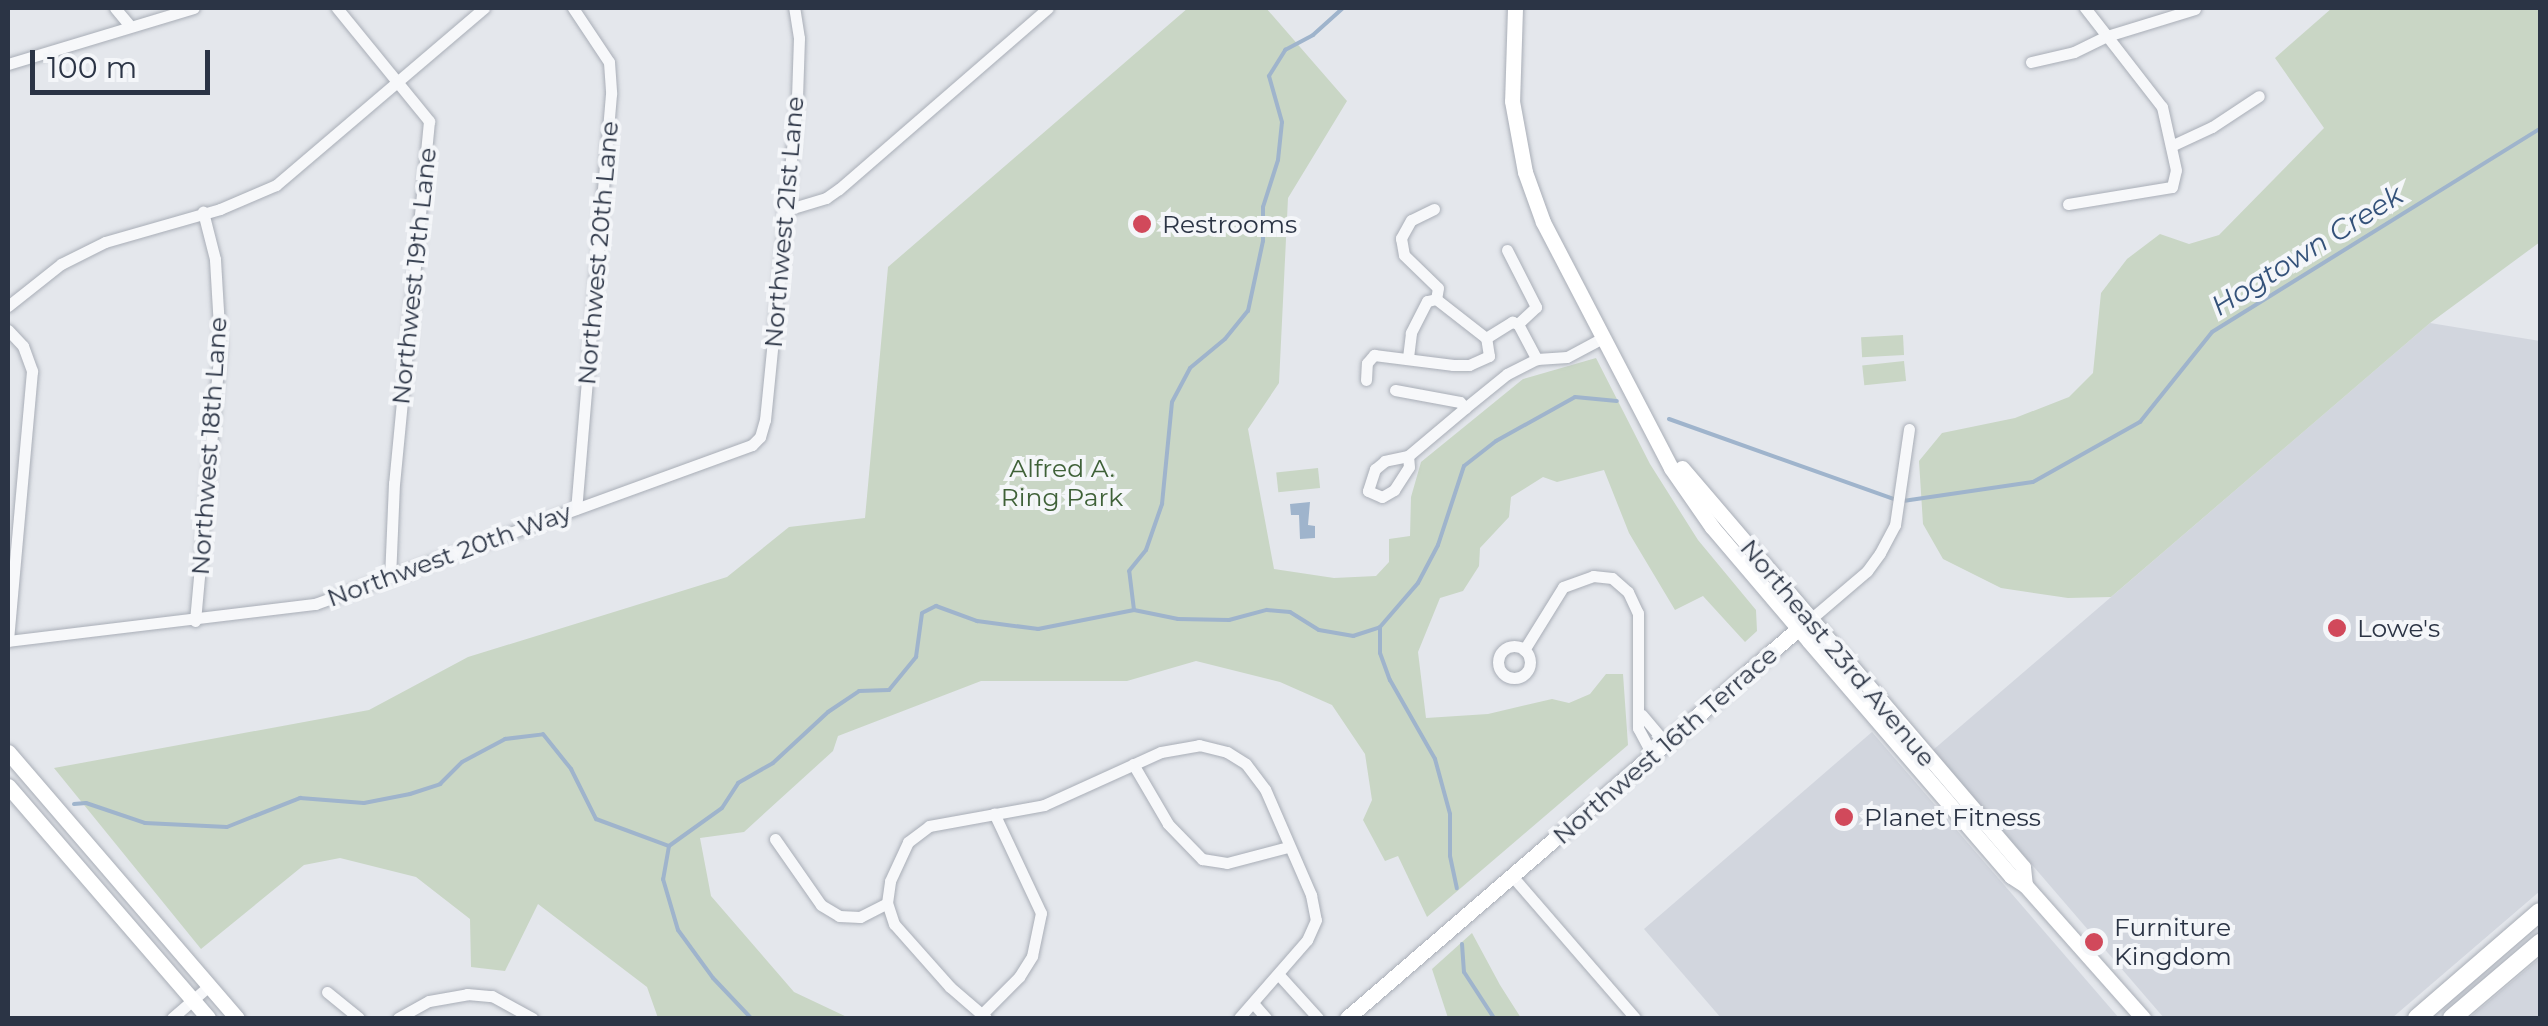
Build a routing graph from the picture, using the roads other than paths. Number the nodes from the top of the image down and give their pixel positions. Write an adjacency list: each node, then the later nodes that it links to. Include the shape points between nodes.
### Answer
1 (115, 8): 11 (street)
2 (194, 8): 11 (street)
3 (337, 8): 15 (street, Northwest 19th Lane)
4 (484, 8): 15 (street)
5 (573, 8): 39 (street, Northwest 20th Lane, via 609,62 611,94)
6 (794, 8): 19 (street, Northwest 21st Lane, via 796,98)
7 (1048, 8): 19 (street, via 839,189)
8 (1515, 8): 28 (street, Northeast 23rd Avenue, via 1511,74 1525,172)
9 (2085, 8): 12 (street)
10 (2194, 9): 12 (street)
11 (130, 26): 14 (street)
12 (2107, 36): 13 (street); 17 (street, via 2151,87)
13 (2031, 62)
14 (8, 64)
15 (400, 80): 21 (street, via 276,185); 40 (street, Northwest 19th Lane, via 429,120)
16 (2259, 96): 17 (street)
17 (2171, 146): 18 (street, via 2172,187)
18 (2068, 204)
19 (783, 210): 37 (street, Northwest 21st Lane)
20 (1434, 210): 23 (street, via 1412,220 1401,238 1404,255 1438,288)
21 (203, 212): 24 (street, via 106,242 62,264); 41 (street, Northwest 18th Lane, via 215,259 220,344)
22 (1506, 250): 25 (street, via 1536,307)
23 (1436, 298): 27 (street); 29 (street, via 1417,316)
24 (8, 306)
25 (1518, 324): 27 (street); 30 (street)
26 (8, 330): 43 (street, via 32,371)
27 (1486, 338): 31 (street, via 1489,356)
28 (1602, 338): 30 (street, via 1567,357); 42 (street, Northeast 23rd Avenue, via 1692,500)
29 (1408, 359): 31 (street); 32 (street, via 1374,354)
30 (1537, 360): 33 (street)
31 (1478, 363): 33 (street)
32 (1366, 380)
33 (1491, 385): 35 (street)
34 (1395, 390): 35 (street)
35 (1465, 408): 38 (street)
36 (1909, 428): 42 (street, Northwest 16th Terrace, via 1895,526 1867,571)
37 (760, 437): 39 (street, Northwest 20th Way)
38 (1408, 456)
39 (576, 509): 40 (street, Northwest 20th Way)
40 (390, 577): 41 (street, Northwest 20th Way, via 315,604)
41 (195, 621): 43 (street, Northwest 20th Way)
42 (1805, 624): 45 (street, Northwest 16th Terrace); 79 (street, Northeast 23rd Avenue, via 2022,867 2025,885)
43 (8, 641)
44 (1524, 650): 45 (street, via 1564,587 1592,576 1612,578 1638,613 1639,734)
45 (1660, 750): 54 (street, Northwest 16th Terrace)
46 (8, 752): 50 (street)
47 (1132, 764): 49 (street, via 1044,805); 52 (street, via 1168,824 1202,859 1227,863); 52 (street, via 1199,745 1227,752 1265,789)
48 (8, 786): 53 (street)
49 (994, 813): 55 (street, via 929,826 908,842); 66 (street, via 1040,913 1032,956)
50 (79, 834): 53 (street); 62 (street)
51 (776, 839): 55 (street, via 820,904 839,916 860,917)
52 (1288, 847): 60 (street, via 1316,920)
53 (62, 849): 64 (street)
54 (1513, 877): 77 (street, Northwest 16th Terrace); 78 (street)
55 (887, 903): 66 (street, via 894,924 916,950)
56 (2540, 912): 57 (main road)
57 (2515, 934): 59 (main road); 61 (main road)
58 (2540, 942): 61 (main road)
59 (2474, 969): 67 (main road); 80 (main road)
60 (1279, 975): 65 (street); 76 (street)
61 (2491, 985): 67 (main road)
62 (209, 986): 64 (street); 70 (street)
63 (328, 992): 71 (street)
64 (193, 1000): 68 (street); 69 (street)
65 (1254, 1003): 74 (street); 75 (street)
66 (984, 1016)
67 (2454, 1016)
68 (172, 1018)
69 (208, 1018)
70 (237, 1018)
71 (359, 1018)
72 (398, 1018): 73 (street, via 428,1001 467,994 492,996)
73 (532, 1018)
74 (1238, 1018)
75 (1266, 1018)
76 (1318, 1018)
77 (1347, 1018)
78 (1635, 1018)
79 (2140, 1018)
80 (2416, 1018)

